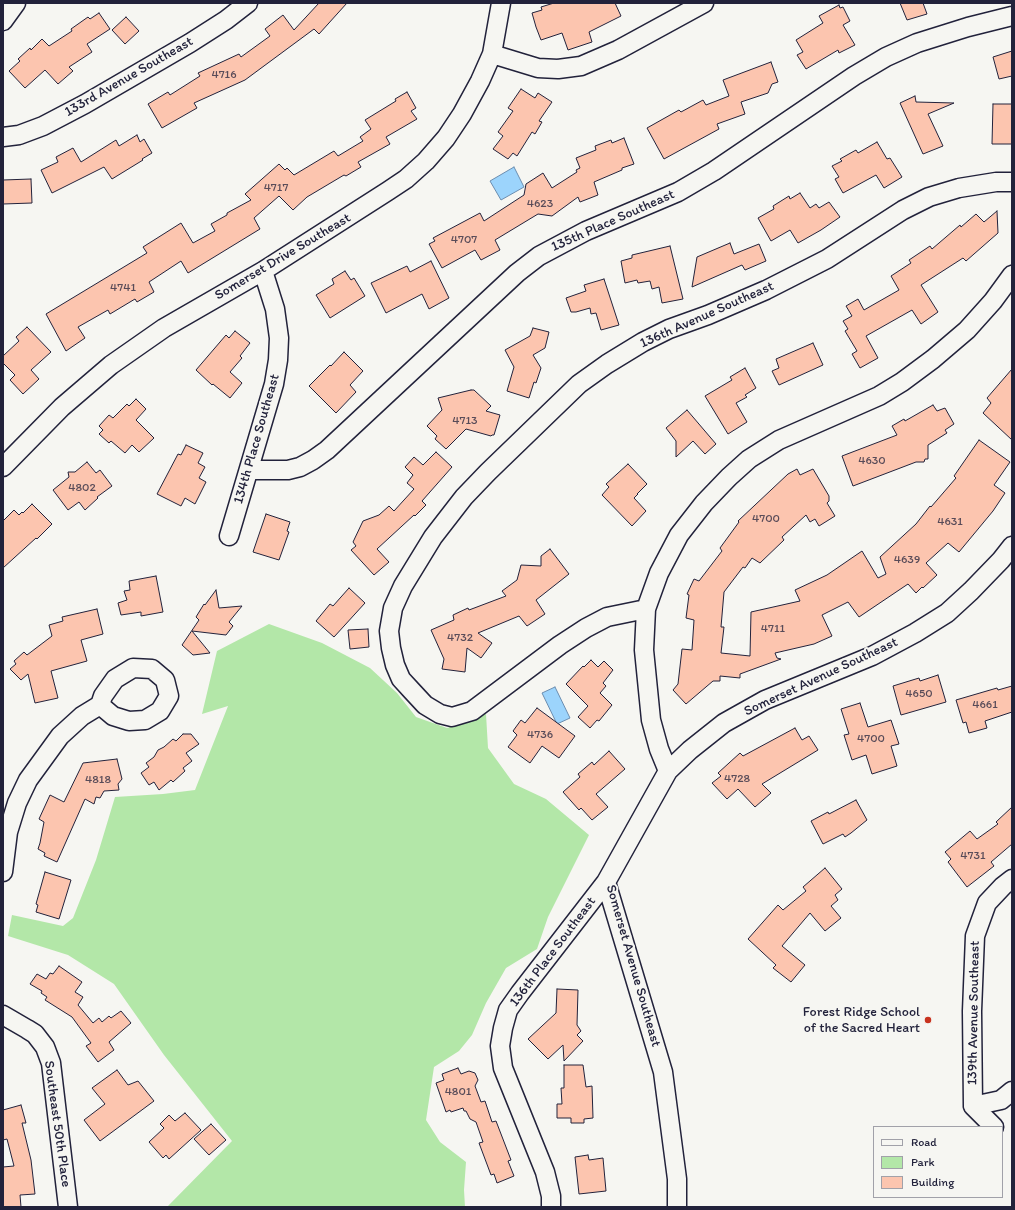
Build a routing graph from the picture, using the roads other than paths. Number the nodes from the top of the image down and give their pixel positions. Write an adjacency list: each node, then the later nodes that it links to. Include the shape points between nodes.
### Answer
1 (16, 3): 6 (street)
2 (248, 3): 8 (street, 133rd Avenue Southeast, via 190,43 85,104 43,126)
3 (501, 3): 7 (street, Somerset Drive Southeast)
4 (704, 3): 7 (street, via 618,50 581,66 538,68)
5 (1012, 16): 13 (street, 135th Place Southeast, via 917,43 886,57 678,192 586,230 539,256 511,278 327,450 300,468)
6 (3, 21)
7 (492, 54): 10 (street, Somerset Drive Southeast, via 462,114 426,161 406,179)
8 (3, 137)
9 (1012, 182): 16 (street, 136th Avenue Southeast, via 959,188 929,197 903,210 827,259 773,287 643,342 579,384 464,497 433,537 403,586 393,608 389,631 391,648 401,679 426,705 440,714 452,716 472,711 586,628 607,617)
10 (263, 271): 12 (street, Somerset Drive Southeast, via 164,328 110,365); 13 (street, 134th Place Southeast, via 275,309 279,338 278,360 274,384)
11 (1012, 275): 16 (street, via 967,330 902,382 879,396 779,440 749,459 729,477 678,535 659,573)
12 (6, 458)
13 (249, 470): 14 (street, 134th Place Southeast)
14 (229, 536)
15 (1012, 546): 18 (street, Somerset Avenue Southeast, via 971,591 946,613 872,656 772,697 724,723)
16 (646, 610): 18 (street, via 644,650 651,720)
17 (100, 706): 19 (street, via 82,716 60,736 28,780 17,803 8,832)
18 (668, 771): 21 (street, Somerset Avenue Southeast)
19 (3, 872)
20 (1012, 879): 24 (street, 139th Avenue Southeast, via 987,903 975,936 972,1011)
21 (606, 882): 27 (street, 136th Place Southeast, via 508,1010 500,1046 503,1068 545,1172); 28 (street, Somerset Avenue Southeast, via 663,1072 677,1179)
22 (3, 1014): 26 (street, Southeast 50th Place, via 35,1034 45,1047 51,1063)
23 (1012, 1091): 24 (street, via 1001,1100)
24 (973, 1106): 25 (street, 139th Avenue Southeast)
25 (993, 1126)
26 (68, 1207)
27 (552, 1207)
28 (677, 1207)

